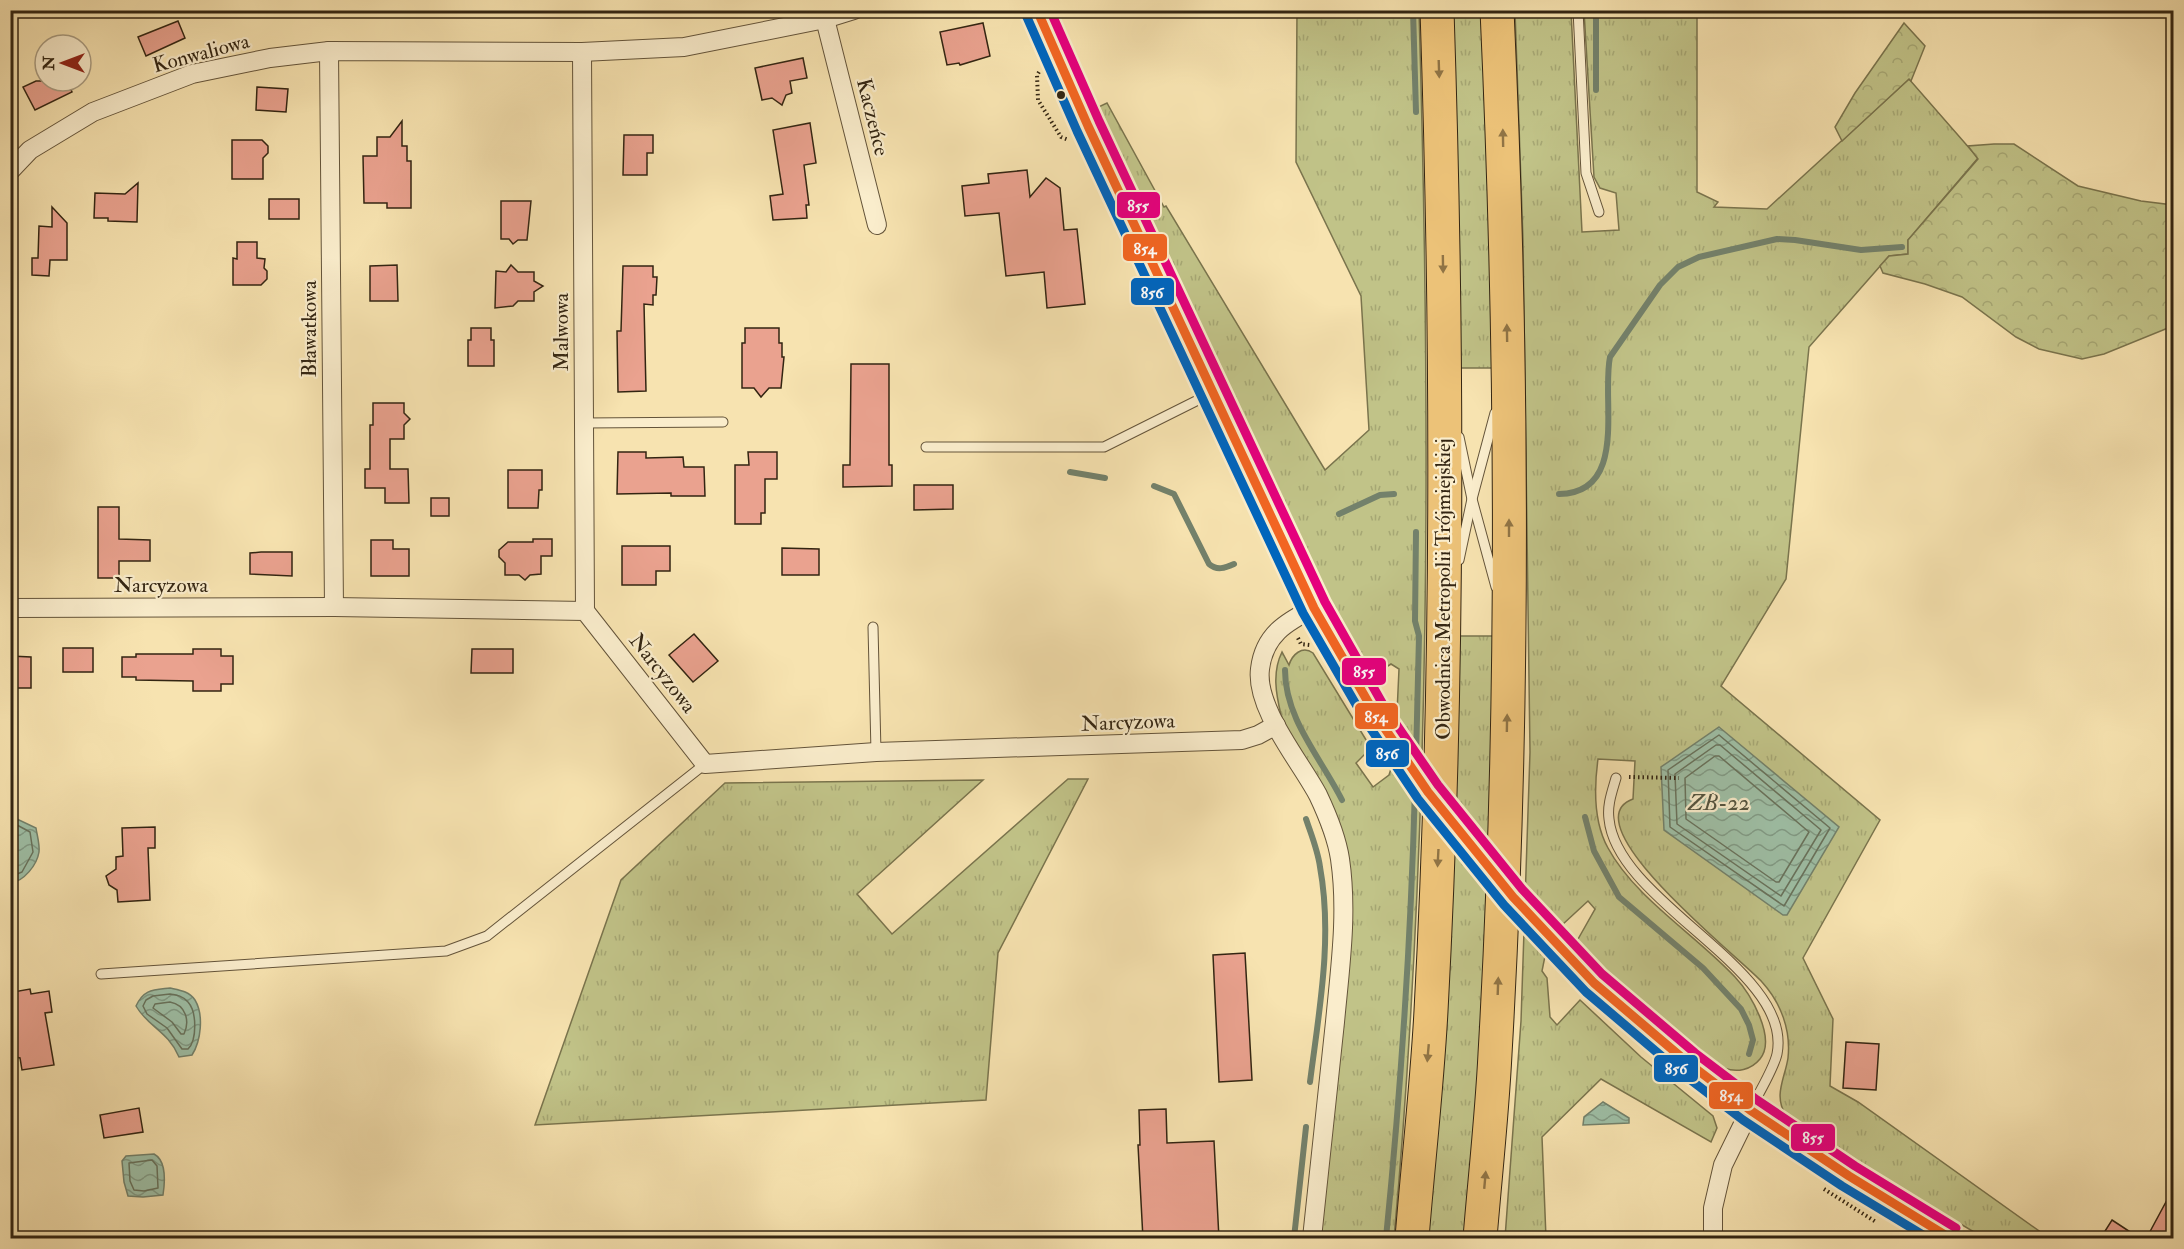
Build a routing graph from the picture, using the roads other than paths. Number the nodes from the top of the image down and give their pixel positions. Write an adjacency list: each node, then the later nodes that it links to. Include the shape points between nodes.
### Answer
1 (854, 10): 6 (street, Konwaliowa)
2 (1037, 10): 14 (main road)
3 (1437, 10): 12 (highway, Obwodnica Metropolii Trójmiejskiej, one-way to 12)
4 (1497, 10): 13 (highway, one-way to 4)
5 (1578, 10): 10 (lane, via 1586,173)
6 (825, 19): 8 (street, Konwaliowa, via 684,47); 11 (street, Kaczeńce)
7 (329, 51): 8 (street, Konwaliowa); 9 (street, Konwaliowa, via 192,74 93,112 30,150); 21 (street, Bławatkowa)
8 (582, 52): 16 (street, Malwowa)
9 (10, 171)
10 (1599, 212)
11 (877, 225)
12 (1444, 367): 18 (lane); 26 (highway, Obwodnica Metropolii Trójmiejskiej)
13 (1508, 367): 18 (lane); 27 (highway, one-way to 13)
14 (1212, 393): 17 (lane, via 1104,447); 23 (main road)
15 (723, 422): 16 (lane)
16 (584, 423): 24 (street, Malwowa)
17 (926, 447)
18 (1472, 499): 19 (lane); 27 (lane)
19 (1458, 567)
20 (1455, 579): 26 (lane)
21 (334, 607): 22 (street, Narcyzowa); 24 (street, Narcyzowa)
22 (10, 608)
23 (1314, 608): 28 (street, via 1289,620 1269,641 1260,670 1264,697); 33 (main road, bridge, via 1428,792 1513,897 1594,983)
24 (585, 611): 30 (street, Narcyzowa)
25 (873, 627): 29 (lane)
26 (1443, 636): 35 (highway, Obwodnica Metropolii Trójmiejskiej, one-way to 35, via 1431,1002)
27 (1509, 636): 36 (highway, one-way to 27, via 1495,1055)
28 (1276, 725): 29 (street, Narcyzowa, via 1242,740); 34 (street, via 1318,795 1340,856 1343,885 1342,942)
29 (876, 752): 30 (street, Narcyzowa)
30 (705, 765): 32 (lane, via 487,936 446,951)
31 (1616, 778): 33 (lane, via 1609,819 1612,835 1624,857 1662,901 1736,967 1773,1018 1777,1055)
32 (101, 974)
33 (1750, 1110): 37 (street, via 1722,1166 1713,1209); 38 (main road)
34 (1312, 1239)
35 (1412, 1239)
36 (1480, 1239)
37 (1713, 1239)
38 (1950, 1239)

